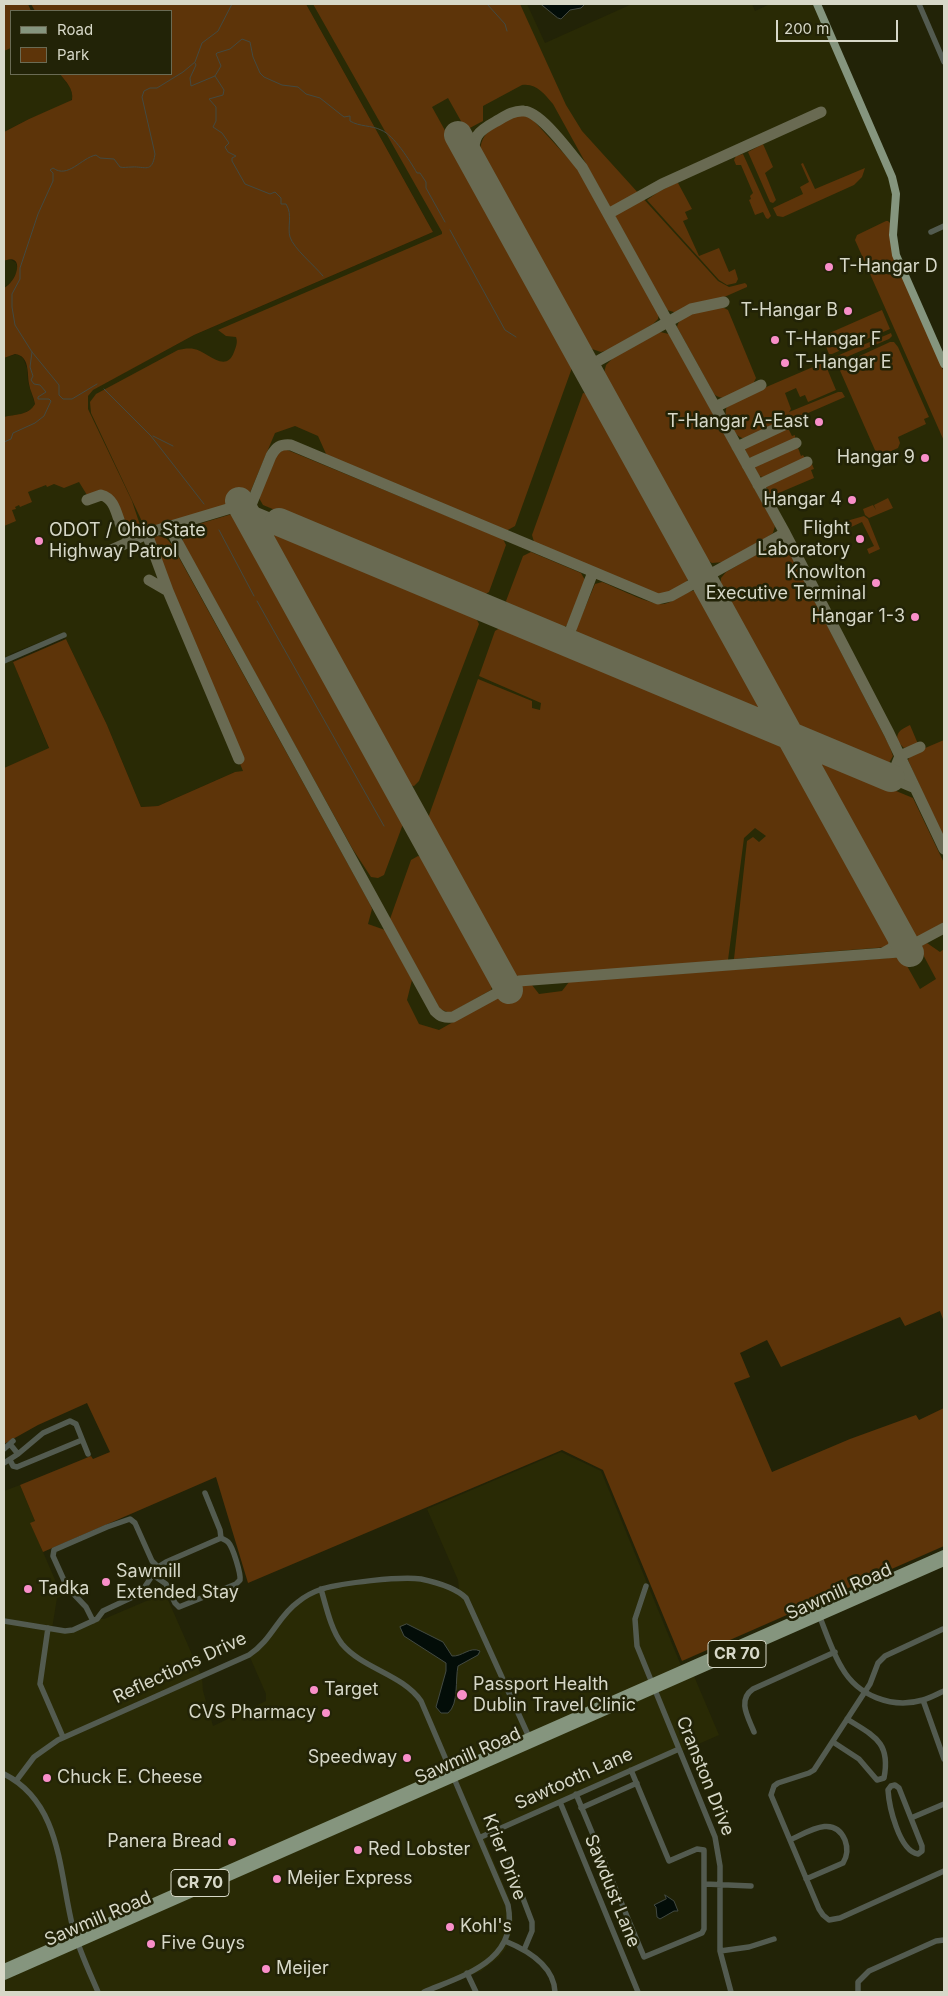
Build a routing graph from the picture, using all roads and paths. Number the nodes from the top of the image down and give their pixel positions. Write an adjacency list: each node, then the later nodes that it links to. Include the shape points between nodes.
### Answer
1 (817, 4): 6 (main road, via 892,177 896,199 895,250)
2 (919, 4): 3 (street)
3 (944, 62)
4 (944, 226): 5 (street)
5 (931, 232)
6 (942, 350): 7 (main road)
7 (944, 364)
8 (64, 635): 9 (street)
9 (4, 661)
10 (82, 1440): 12 (street, via 76,1424 70,1421 43,1433); 13 (street); 14 (street, via 18,1467 13,1466)
11 (4, 1449): 12 (street, via 12,1443)
12 (18, 1454): 14 (street)
13 (88, 1454)
14 (10, 1460): 15 (street)
15 (4, 1463)
16 (205, 1493): 17 (street)
17 (221, 1538): 20 (street); 21 (street, via 228,1542 240,1574 238,1583 182,1607 177,1606 166,1584)
18 (944, 1554): 24 (main road, Sawmill Road / CR 70)
19 (944, 1562): 24 (main road, Sawmill Road / CR 70)
20 (158, 1567): 21 (street); 26 (street, via 152,1561 134,1521 107,1526 54,1550 53,1556 67,1587 86,1606)
21 (153, 1575): 26 (street, via 137,1595 106,1609)
22 (646, 1586): 30 (street, via 637,1612 635,1634)
23 (321, 1589): 36 (street, Reflections Drive, via 294,1605 265,1643 243,1659); 37 (street, Reflections Drive, via 412,1578 439,1584 462,1594); 43 (street, Krier Drive, via 343,1645 406,1686 420,1699)
24 (818, 1614): 29 (street); 30 (main road, Sawmill Road / CR 70)
25 (4, 1621): 27 (street)
26 (93, 1621): 27 (street, via 70,1631)
27 (48, 1628): 36 (street, via 40,1684)
28 (943, 1629): 32 (street, via 886,1654 878,1663)
29 (835, 1652): 32 (street, via 845,1673); 35 (street, via 746,1693 745,1708)
30 (653, 1687): 37 (main road, Sawmill Road / CR 70); 39 (street, Cranston Drive); 43 (main road, Sawmill Road / CR 70)
31 (944, 1691): 33 (street)
32 (865, 1692): 33 (street, via 893,1702); 34 (street)
33 (924, 1700): 40 (street)
34 (847, 1719): 38 (street); 38 (street, via 871,1735 885,1752 885,1775 882,1779 875,1778 859,1759)
35 (754, 1732)
36 (63, 1737): 44 (street, Reflections Drive, via 38,1754)
37 (529, 1738): 43 (main road, Sawmill Road / CR 70)
38 (832, 1742): 52 (street, via 813,1771 778,1783 772,1790 772,1799)
39 (679, 1749): 41 (street, Sawtooth Lane); 57 (street, Cranston Drive, via 715,1837 720,1860)
40 (944, 1759)
41 (631, 1770): 45 (street); 46 (street, Sawtooth Lane)
42 (4, 1774): 44 (street)
43 (454, 1775): 51 (street, Krier Drive); 61 (main road, Sawmill Road / CR 70)
44 (16, 1781): 61 (street, via 36,1801 50,1824)
45 (636, 1783): 49 (street); 56 (street, via 669,1861 697,1849 704,1850)
46 (574, 1795): 47 (street, Sawtooth Lane); 49 (street, via 576,1805)
47 (560, 1802): 51 (street, Sawtooth Lane); 72 (street, Sawdust Lane)
48 (944, 1804): 50 (street)
49 (581, 1808): 56 (street, via 644,1957 703,1931)
50 (911, 1818): 50 (street, via 898,1787 890,1786 888,1791 896,1829 912,1852 918,1854 922,1846)
51 (481, 1837): 62 (street, Krier Drive, via 508,1905 510,1922)
52 (790, 1840): 55 (street); 55 (street, via 825,1826 842,1833 848,1851 844,1863)
53 (508, 1859): 63 (street, via 532,1922)
54 (944, 1872): 55 (street, via 829,1920 820,1912)
55 (806, 1879)
56 (705, 1884): 57 (street)
57 (720, 1886): 58 (street); 64 (street, Cranston Drive)
58 (751, 1886)
59 (774, 1939): 64 (street, via 749,1948)
60 (944, 1940): 74 (street, via 869,1971 858,1982)
61 (77, 1941): 65 (main road, Sawmill Road / CR 70); 67 (main road, Sawmill Road / CR 70); 68 (street)
62 (505, 1941): 63 (street); 66 (street, Krier Drive, via 492,1959)
63 (524, 1950): 71 (street, via 551,1976)
64 (720, 1951): 73 (street, Cranston Drive)
65 (4, 1968)
66 (468, 1973): 69 (street, Krier Drive); 70 (street)
67 (4, 1976)
68 (98, 1992)
69 (424, 1992)
70 (476, 1992)
71 (555, 1992)
72 (636, 1992)
73 (731, 1992)
74 (858, 1992)

